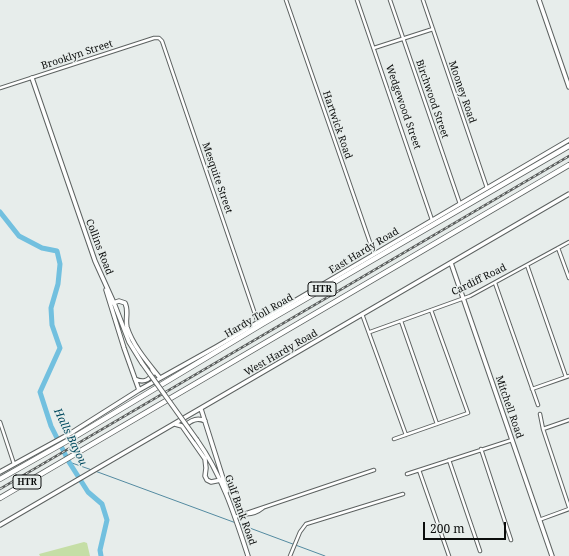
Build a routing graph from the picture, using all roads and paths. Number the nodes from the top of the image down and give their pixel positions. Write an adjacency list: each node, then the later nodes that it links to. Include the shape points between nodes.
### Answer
1 (286, 0): 22 (street, Hartwick Road)
2 (357, 0): 9 (street, Wedgewood Street)
3 (390, 0): 8 (street, Birchwood Street)
4 (423, 0): 6 (street, Mooney Road)
5 (539, 0): 11 (main road)
6 (433, 29): 8 (street); 16 (street, Mooney Road)
7 (159, 38): 10 (street, Brooklyn Street); 32 (street, Mesquite Street)
8 (403, 39): 9 (street); 18 (street, Birchwood Street)
9 (374, 48): 19 (street, Wedgewood Street)
10 (32, 78): 12 (street, Brooklyn Street); 28 (main road, Collins Road)
11 (569, 87)
12 (0, 88)
13 (569, 140): 16 (main road, East Hardy Road)
14 (569, 146): 51 (highway, Hardy Toll Road / HTR)
15 (569, 165): 65 (highway, HTR)
16 (487, 188): 18 (main road, East Hardy Road)
17 (569, 194): 23 (main road, West Hardy Road)
18 (460, 204): 19 (main road, East Hardy Road)
19 (432, 220): 22 (main road, East Hardy Road)
20 (569, 242): 21 (street, Cardiff Road)
21 (558, 248): 24 (street, Cardiff Road); 25 (street)
22 (374, 254): 32 (main road, East Hardy Road)
23 (451, 263): 27 (main road, Mitchell Road); 30 (main road, West Hardy Road)
24 (526, 266): 26 (street, Cardiff Road); 35 (street)
25 (569, 278)
26 (495, 283): 27 (street, Cardiff Road); 39 (street)
27 (463, 299): 29 (street, Cardiff Road); 54 (main road, Mitchell Road)
28 (112, 303): 34 (main road, via 126,303 126,322 130,335); 37 (main road); 42 (main road, Collins Road, bridge, via 129,342)
29 (431, 310): 31 (street, Cardiff Road); 48 (street, via 468,413)
30 (362, 314): 33 (street); 41 (main road, West Hardy Road)
31 (401, 321): 33 (street, Cardiff Road); 48 (street)
32 (258, 323): 36 (main road, East Hardy Road)
33 (370, 332): 52 (street)
34 (152, 368): 36 (main road); 37 (main road, via 153,374 145,381)
35 (567, 377): 39 (street)
36 (160, 378): 38 (main road, East Hardy Road)
37 (135, 379): 38 (main road)
38 (139, 390): 51 (main road, East Hardy Road)
39 (532, 390): 40 (street)
40 (538, 405)
41 (201, 409): 45 (main road); 47 (main road, West Hardy Road)
42 (176, 411): 63 (main road, Gulf Bank Road, bridge)
43 (540, 414): 49 (street)
44 (569, 420): 49 (street)
45 (205, 421): 50 (main road, via 195,419 186,425); 63 (main road)
46 (0, 422): 57 (street)
47 (174, 424): 50 (main road, via 180,424); 69 (main road, West Hardy Road)
48 (437, 424): 52 (street)
49 (543, 429): 66 (street)
50 (185, 430): 63 (main road, via 205,459 207,480)
51 (73, 434): 57 (main road, East Hardy Road); 62 (highway, Hardy Toll Road / HTR, via 46,453)
52 (406, 435): 53 (street)
53 (394, 439)
54 (512, 440): 55 (street); 68 (main road, Mitchell Road)
55 (481, 449): 56 (street); 70 (street)
56 (449, 460): 59 (street); 71 (street)
57 (14, 465): 60 (main road, East Hardy Road)
58 (374, 470): 67 (street)
59 (419, 470): 61 (street); 74 (street)
60 (0, 472)
61 (407, 474)
62 (0, 479)
63 (222, 480): 67 (main road, Gulf Bank Road)
64 (403, 494): 73 (street, via 306,524)
65 (0, 498)
66 (569, 508): 68 (street)
67 (236, 518): 72 (main road, Gulf Bank Road)
68 (539, 520): 75 (main road, Mitchell Road)
69 (0, 525)
70 (511, 540)
71 (480, 551)
72 (248, 556)
73 (290, 556)
74 (449, 556)
75 (552, 556)

